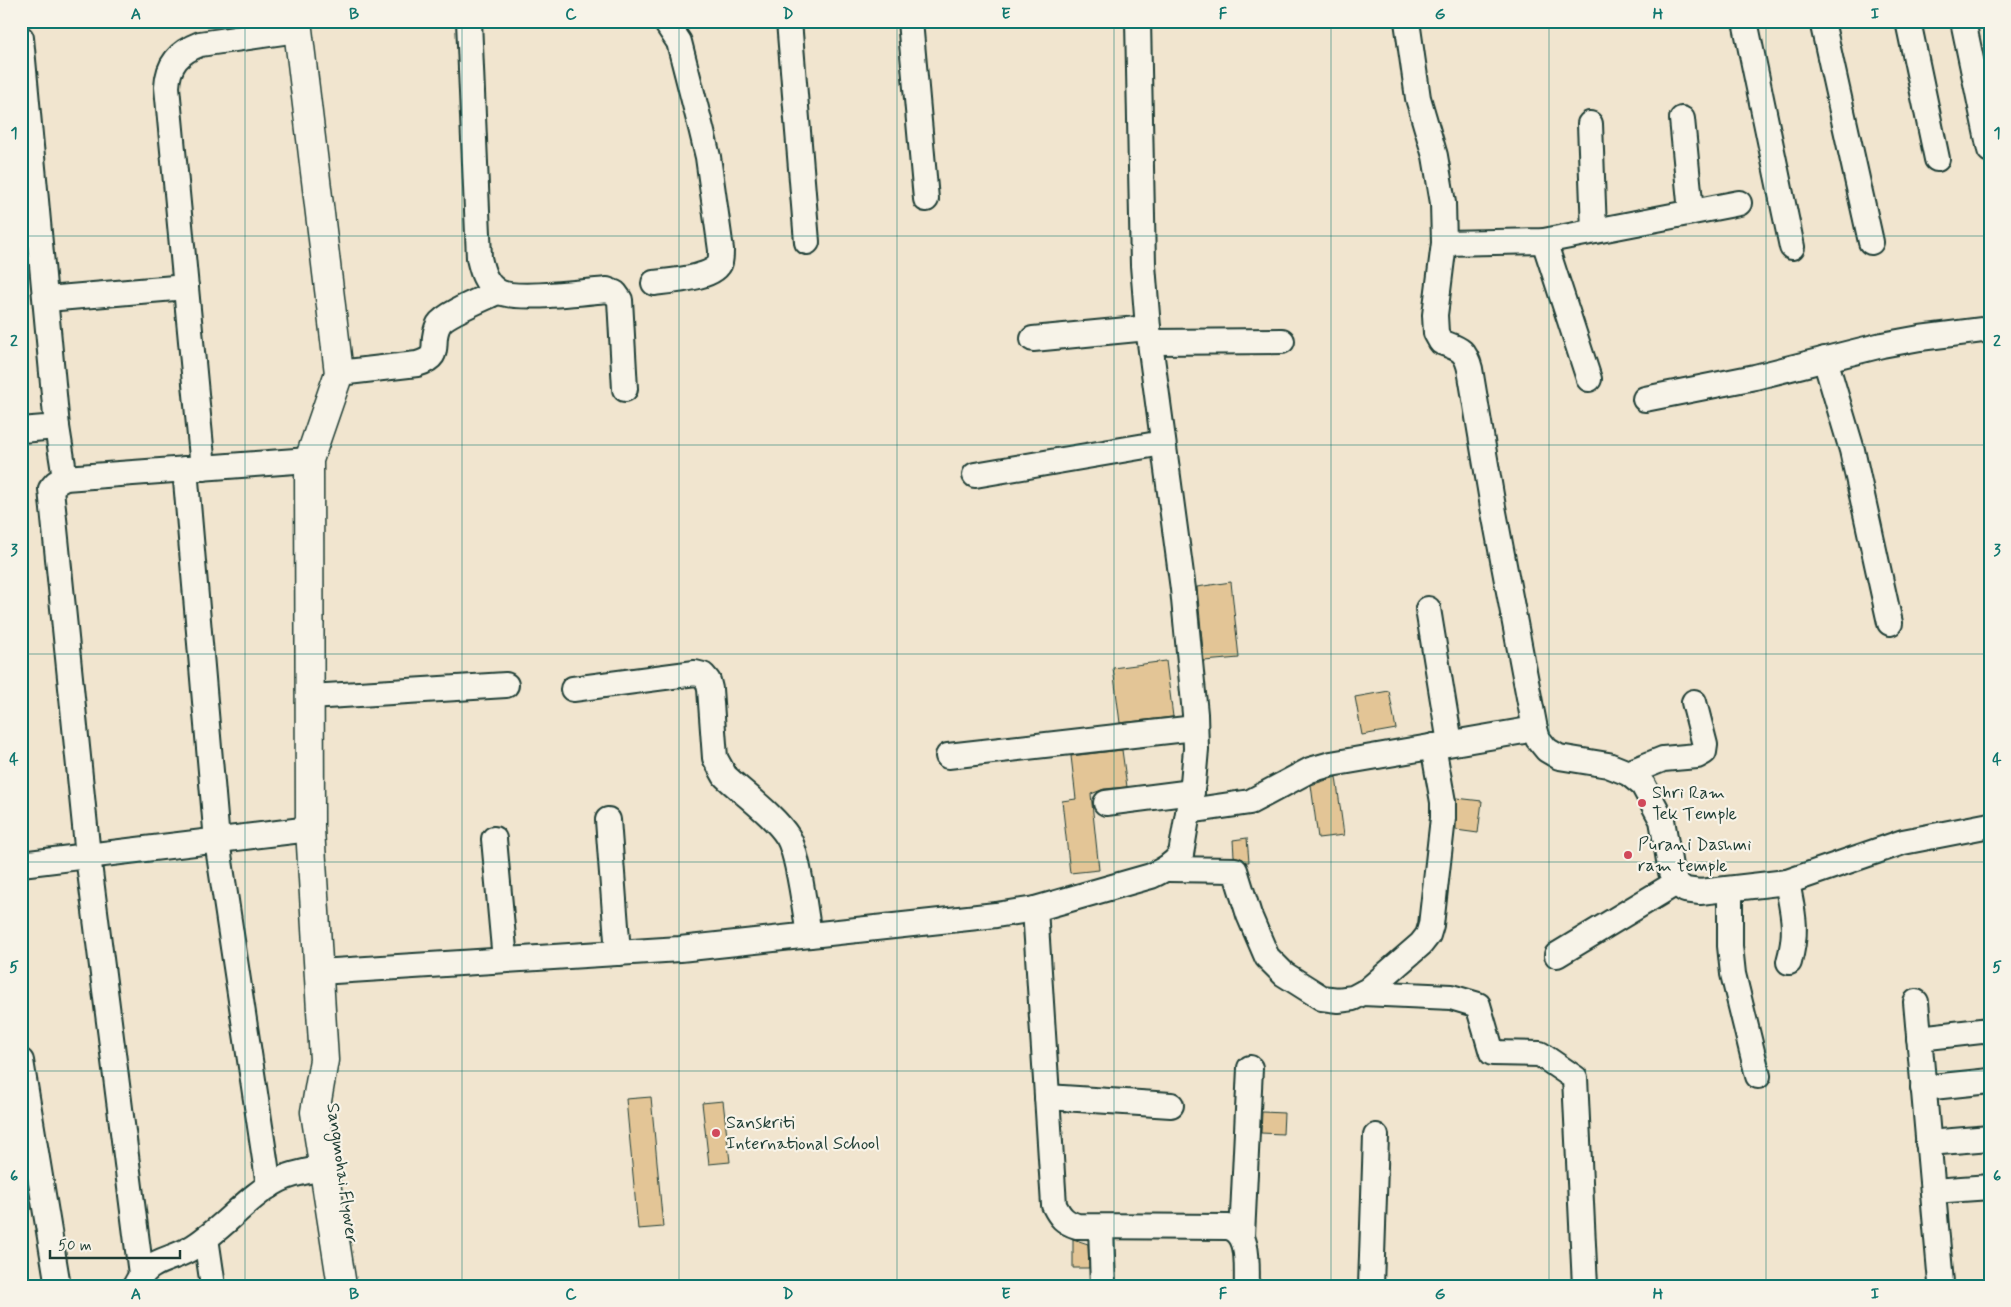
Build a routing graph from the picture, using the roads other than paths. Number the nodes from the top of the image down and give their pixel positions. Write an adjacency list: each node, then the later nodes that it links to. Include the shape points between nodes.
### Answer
1 (469, 21): 28 (street, via 479,258 485,280)
2 (665, 21): 26 (street, via 679,42 708,157 721,250 720,263 713,272)
3 (789, 21): 22 (street)
4 (910, 21): 17 (street)
5 (1138, 21): 31 (street, via 1144,265)
6 (1407, 21): 24 (street, via 1418,98 1440,180)
7 (1746, 21): 25 (street)
8 (1822, 21): 23 (street)
9 (1908, 21): 16 (street)
10 (1964, 21): 15 (street)
11 (297, 26): 27 (street, via 200,44 189,48 168,72); 35 (main road)
12 (21, 38): 29 (street)
13 (1682, 120): 19 (street)
14 (1590, 124): 20 (street)
15 (1990, 150)
16 (1937, 159)
17 (926, 199)
18 (1739, 203): 19 (street)
19 (1692, 212): 20 (street)
20 (1594, 231): 21 (street)
21 (1544, 241): 24 (street); 36 (street)
22 (807, 242)
23 (1871, 242)
24 (1444, 243): 53 (street, via 1434,315 1436,333 1441,342 1467,356)
25 (1792, 247)
26 (654, 283)
27 (186, 287): 29 (street); 43 (street)
28 (498, 292): 35 (street, via 446,317 439,324 434,355 427,361); 37 (street, via 520,296 607,290 615,293 620,300)
29 (47, 299): 39 (street)
30 (1990, 330): 34 (street, via 1920,338)
31 (1149, 335): 32 (street); 33 (street); 41 (street)
32 (1033, 339)
33 (1282, 341)
34 (1825, 360): 38 (street); 47 (street, via 1852,450)
35 (339, 373): 42 (main road)
36 (1590, 379)
37 (625, 389)
38 (1645, 399)
39 (57, 427): 40 (street); 45 (street)
40 (21, 430)
41 (1163, 443): 44 (street); 52 (street, via 1183,588)
42 (309, 460): 43 (street); 50 (main road)
43 (194, 468): 45 (street); 63 (street)
44 (975, 475)
45 (66, 478): 64 (street, via 51,489 51,497)
46 (1428, 609): 54 (street)
47 (1890, 623)
48 (506, 685): 50 (street)
49 (573, 689): 71 (street, via 695,673 703,675 710,689 716,763 724,776 789,838)
50 (310, 698): 61 (main road)
51 (1694, 702): 56 (street, via 1704,752 1697,756 1663,759)
52 (1195, 728): 55 (street); 57 (street)
53 (1535, 729): 54 (street); 56 (street, via 1547,750 1559,757 1608,765)
54 (1442, 744): 57 (street, via 1313,768 1250,802); 77 (street, via 1443,818 1428,935)
55 (948, 756)
56 (1628, 773): 68 (street, via 1643,785 1662,820)
57 (1190, 801): 58 (street); 66 (street, via 1181,854)
58 (1106, 803)
59 (608, 820): 72 (street)
60 (1990, 825): 67 (street, via 1903,842)
61 (310, 830): 63 (street); 76 (main road)
62 (494, 839): 74 (street)
63 (217, 841): 64 (street); 93 (street)
64 (88, 856): 65 (street); 99 (street)
65 (21, 864)
66 (1168, 869): 70 (street); 77 (street, via 1235,870 1249,915 1268,957 1284,974 1322,998 1338,1000)
67 (1787, 882): 69 (street); 75 (street, via 1795,926)
68 (1676, 883): 69 (street, via 1685,890 1700,892); 73 (street)
69 (1730, 888): 84 (street, via 1733,974)
70 (1036, 909): 71 (street); 87 (street)
71 (809, 935): 72 (street)
72 (618, 953): 74 (street)
73 (1557, 954)
74 (505, 960): 76 (street)
75 (1789, 962)
76 (319, 972): 81 (main road)
77 (1363, 993): 108 (street, via 1451,997 1478,1005 1492,1053 1540,1054 1574,1078)
78 (1916, 1002): 80 (street)
79 (1990, 1030): 80 (street)
80 (1919, 1038): 86 (street)
81 (324, 1060): 92 (main road, via 315,1112); 104 (main road, Sangmohai Flyover, via 334,1109)
82 (21, 1061): 101 (street)
83 (1250, 1068): 97 (street)
84 (1758, 1076)
85 (1990, 1081): 86 (street)
86 (1923, 1088): 91 (street)
87 (1047, 1097): 88 (street); 96 (street, via 1054,1205 1066,1222 1076,1226)
88 (1171, 1105)
89 (1376, 1136): 107 (street)
90 (1990, 1138): 91 (street)
91 (1928, 1143): 95 (street)
92 (324, 1168): 93 (street, via 290,1176); 103 (main road)
93 (269, 1186): 98 (street)
94 (1990, 1187): 95 (street)
95 (1932, 1191): 100 (street)
96 (1101, 1227): 97 (street, via 1228,1227 1236,1229); 105 (street)
97 (1242, 1236): 106 (street)
98 (206, 1238): 99 (street, via 149,1266); 102 (street)
99 (138, 1280)
100 (1941, 1282)
101 (58, 1286)
102 (213, 1286)
103 (342, 1286)
104 (357, 1286)
105 (1103, 1286)
106 (1247, 1286)
107 (1371, 1286)
108 (1585, 1286)

